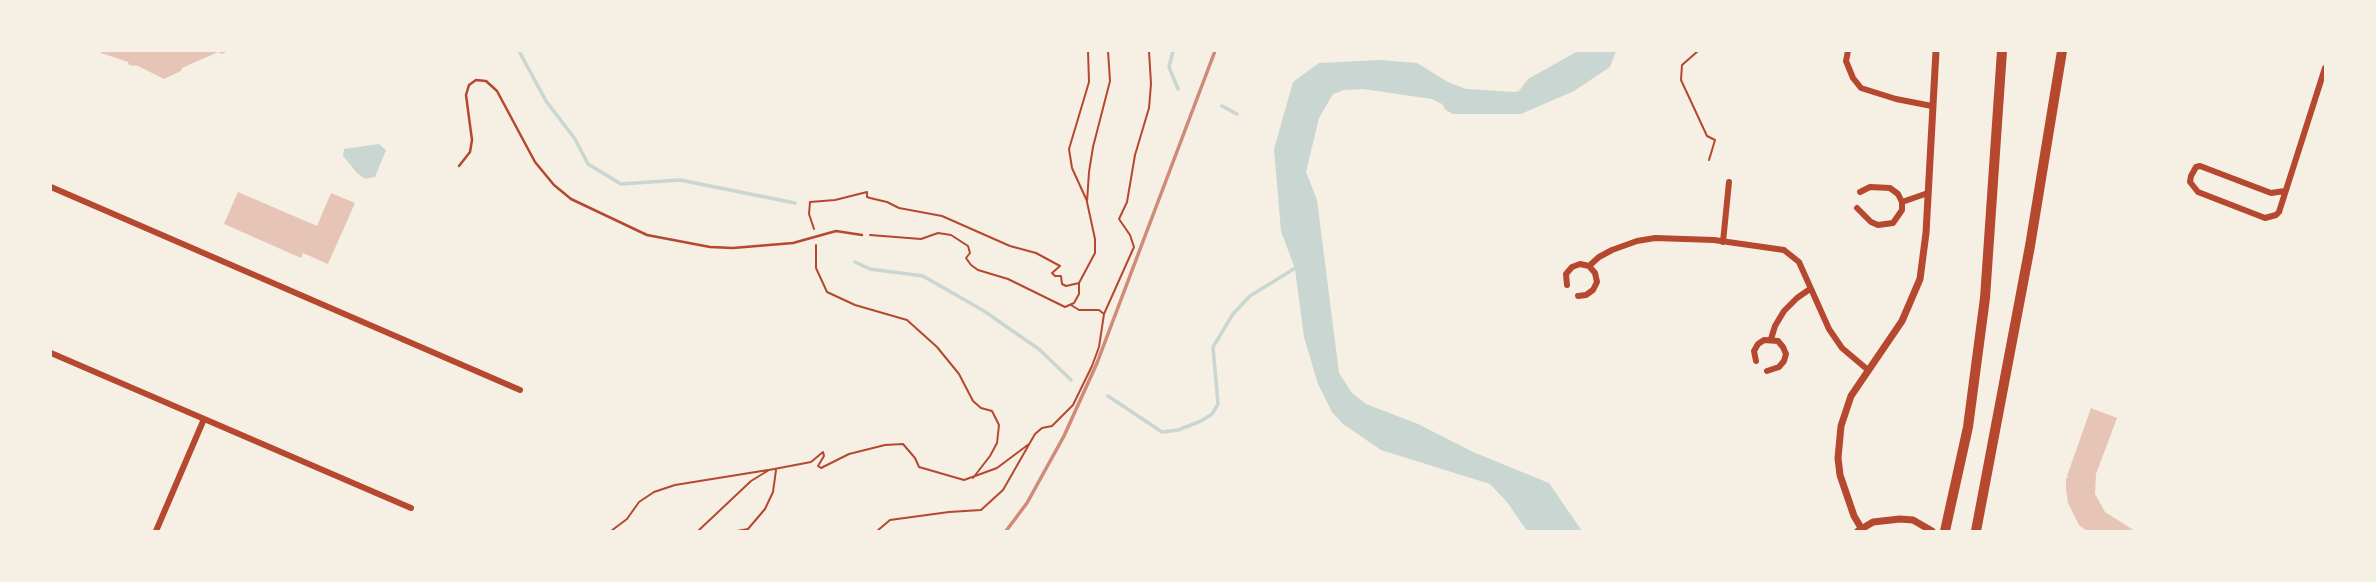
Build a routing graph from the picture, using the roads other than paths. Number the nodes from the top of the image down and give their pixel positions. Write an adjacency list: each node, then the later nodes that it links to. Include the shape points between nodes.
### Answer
1 (1847, 51): 6 (street, via 1846,61 1861,88)
2 (1936, 51): 6 (street)
3 (2003, 51): 29 (highway, via 1985,298 1968,427)
4 (2062, 51): 33 (highway)
5 (2325, 68): 10 (street)
6 (1932, 106): 12 (street)
7 (459, 166): 15 (lane, via 470,152 472,140 466,95 469,85 486,81 497,91 535,162 554,185 571,199 647,235 733,248 793,243 836,231)
8 (1729, 182): 16 (street)
9 (51, 187): 26 (street)
10 (2285, 191): 10 (street, via 2279,212 2264,218 2197,192 2190,183 2200,166 2271,193)
11 (1860, 192): 13 (street, via 1870,187 1890,188)
12 (1928, 193): 13 (street); 24 (street, via 1916,291 1899,326)
13 (1902, 202): 14 (street, via 1899,217 1886,226 1871,222)
14 (1857, 208)
15 (862, 235)
16 (1723, 242): 17 (street, via 1637,241 1609,251); 19 (street, via 1784,250 1799,262)
17 (1589, 266): 18 (street, via 1572,267 1566,274); 20 (street, via 1597,282 1593,290)
18 (1567, 285)
19 (1810, 289): 21 (street, via 1784,311); 24 (street, via 1842,348)
20 (1578, 296)
21 (1771, 339): 23 (street, via 1758,344); 25 (street, via 1778,341 1786,354 1779,367)
22 (51, 353): 27 (street)
23 (1756, 361)
24 (1868, 370): 30 (street, via 1845,409 1839,441 1840,475)
25 (1767, 371)
26 (520, 390)
27 (204, 419): 28 (street); 31 (street)
28 (411, 508)
29 (1946, 525)
30 (1860, 530): 32 (street, via 1877,521 1900,519 1913,520)
31 (156, 531)
32 (1932, 531)
33 (1976, 531)

